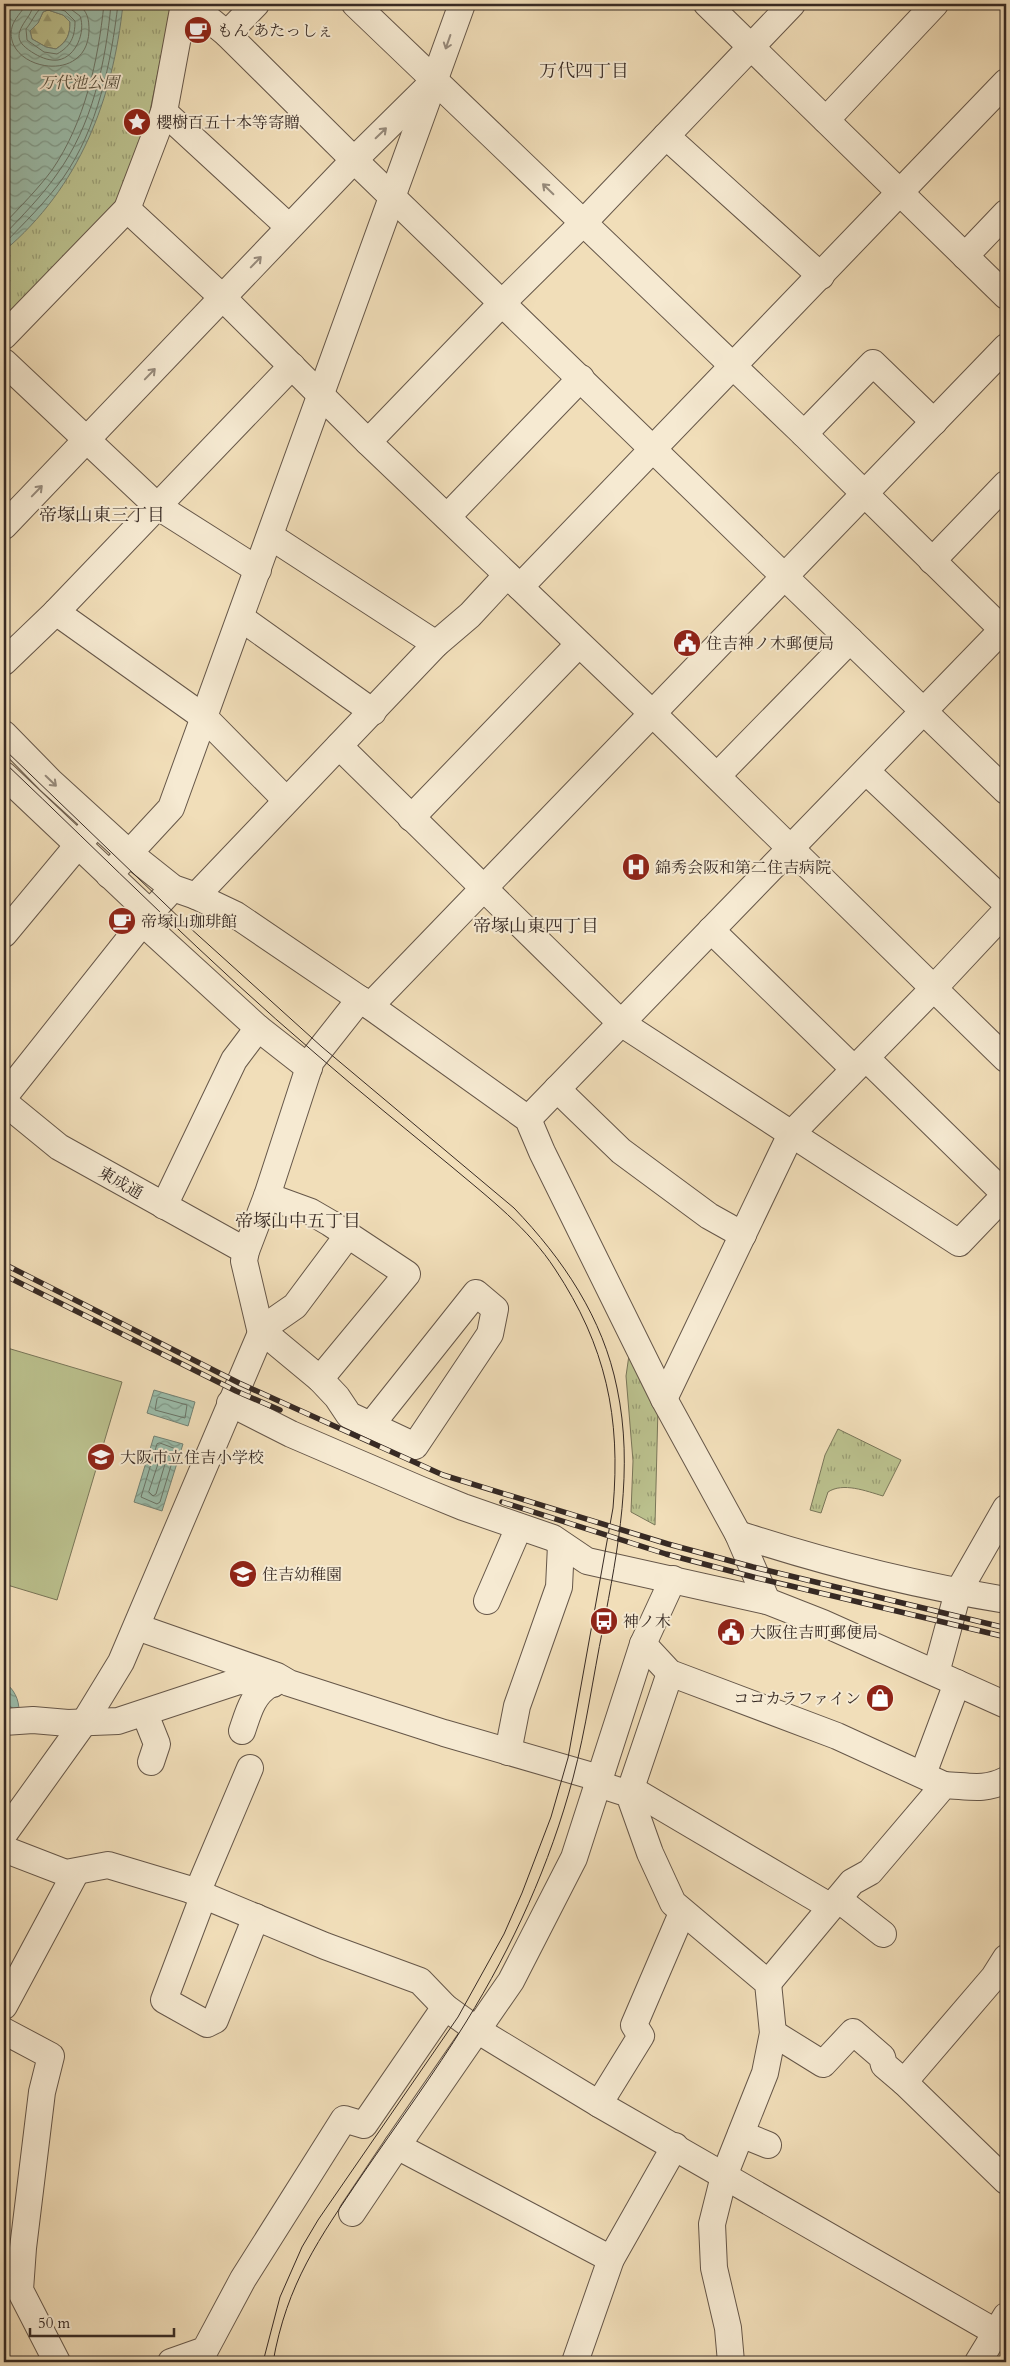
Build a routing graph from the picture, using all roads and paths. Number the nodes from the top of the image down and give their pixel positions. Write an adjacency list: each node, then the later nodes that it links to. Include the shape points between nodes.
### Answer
1 (184, 4): 13 (street)
2 (190, 4): 9 (street)
3 (256, 4): 9 (street)
4 (355, 4): 11 (street)
5 (462, 4): 11 (street, one-way to 11)
6 (707, 4): 10 (street)
7 (792, 4): 10 (street)
8 (935, 4): 14 (street)
9 (228, 34): 16 (street)
10 (751, 47): 14 (street); 15 (street)
11 (434, 81): 16 (street, one-way to 11); 18 (street); 21 (street, one-way to 11)
12 (1006, 82): 17 (street)
13 (164, 112): 19 (street); 22 (street)
14 (826, 120): 17 (street)
15 (666, 136): 21 (street); 24 (street)
16 (354, 160): 18 (street); 22 (street)
17 (901, 193): 23 (street); 24 (street)
18 (392, 196): 27 (street); 34 (street)
19 (127, 210): 26 (street); 28 (street)
20 (1006, 213): 23 (street)
21 (584, 223): 27 (street); 32 (street)
22 (289, 227): 26 (street, one-way to 22)
23 (965, 256): 25 (street)
24 (821, 276): 32 (street)
25 (1006, 296)
26 (222, 297): 31 (street); 37 (street, one-way to 26)
27 (503, 302): 33 (street); 38 (street)
28 (4, 336)
29 (1006, 347): 35 (street)
30 (4, 362): 37 (street)
31 (292, 366): 34 (street); 42 (street)
32 (733, 366): 36 (street); 39 (street)
33 (581, 378): 39 (street); 43 (street)
34 (321, 396): 38 (street); 45 (street)
35 (934, 422): 36 (street, via 873,363); 41 (street)
36 (804, 434): 41 (street)
37 (86, 440): 42 (street); 44 (street, one-way to 37)
38 (368, 442): 43 (street)
39 (653, 449): 48 (street); 49 (street)
40 (1006, 484): 46 (street)
41 (864, 494): 46 (street); 48 (street)
42 (158, 506): 47 (street); 50 (street)
43 (446, 517): 49 (street)
44 (4, 526)
45 (270, 536): 47 (street); 54 (street)
46 (932, 561): 52 (street)
47 (258, 570): 51 (street)
48 (784, 577): 53 (street); 59 (street)
49 (514, 581): 54 (street); 55 (street)
50 (56, 612): 56 (street); 60 (street)
51 (241, 618): 58 (street); 60 (street)
52 (1004, 628): 57 (street)
53 (850, 640): 57 (street); 65 (street)
54 (436, 644): 58 (street)
55 (580, 644): 59 (street); 68 (street)
56 (4, 662)
57 (924, 711): 63 (street); 66 (street)
58 (373, 712): 62 (street)
59 (653, 714): 65 (street); 74 (street)
60 (205, 718): 67 (street); 72 (street, via 171,808)
61 (12, 743): 64 (street); 69 (street, one-way to 69)
62 (339, 746): 67 (street); 68 (street)
63 (866, 771): 71 (street); 76 (street)
64 (4, 773): 70 (street)
65 (717, 776): 71 (street)
66 (1006, 790)
67 (286, 800): 75 (street)
68 (412, 818): 74 (street)
69 (96, 823): 70 (street); 72 (street)
70 (76, 844): 73 (street); 80 (street)
71 (790, 848): 79 (street); 81 (street)
72 (129, 853): 73 (street); 75 (street)
73 (109, 875): 78 (street)
74 (484, 888): 82 (street); 83 (street)
75 (185, 892): 78 (street); 82 (street, via 236,915)
76 (1006, 903)
77 (1006, 911): 81 (street)
78 (146, 918): 84 (street); 89 (street)
79 (711, 930): 83 (street); 86 (street)
80 (4, 934)
81 (933, 989): 85 (street); 86 (street)
82 (365, 1003): 87 (street, via 311,1061); 91 (street)
83 (621, 1023): 88 (street); 92 (street)
84 (258, 1028): 87 (street); 95 (street, via 234,1060)
85 (1006, 1058)
86 (860, 1064): 92 (street); 93 (street)
87 (309, 1068): 94 (street)
88 (557, 1089): 91 (street); 97 (street, via 621,1151 709,1216)
89 (4, 1097)
90 (4, 1102): 95 (street, 東成通, via 59,1147)
91 (528, 1119): 101 (street)
92 (791, 1134): 93 (street, via 959,1243); 97 (street)
93 (1006, 1194)
94 (267, 1196): 96 (street, via 311,1212); 98 (street)
95 (164, 1206): 98 (street, 東成通)
96 (348, 1235): 99 (street, via 296,1306); 100 (street, via 407,1274)
97 (743, 1235): 101 (street)
98 (246, 1251): 99 (street, via 244,1261)
99 (261, 1333): 100 (street); 102 (street)
100 (320, 1379): 103 (street, via 349,1415)
101 (664, 1399): 106 (street)
102 (230, 1403): 105 (street, via 383,1474); 113 (street)
103 (371, 1425): 103 (street, via 415,1446 490,1334 494,1308 476,1293)
104 (1006, 1508): 109 (street)
105 (519, 1527): 107 (street, via 553,1538); 111 (street)
106 (738, 1534): 109 (street, via 797,1553); 112 (street)
107 (561, 1545): 108 (street, via 587,1561); 123 (street, via 559,1587 517,1706)
108 (673, 1579): 112 (street); 114 (street)
109 (958, 1592): 110 (street); 116 (street)
110 (1006, 1600)
111 (487, 1601)
112 (767, 1601): 116 (street)
113 (137, 1627): 117 (street, via 277,1676); 120 (street, via 121,1662)
114 (644, 1644): 115 (street); 128 (street)
115 (670, 1673): 126 (street, via 825,1731); 129 (street)
116 (946, 1678): 118 (street); 126 (street)
117 (279, 1684): 119 (street, via 239,1681); 122 (street, via 262,1688 253,1700); 123 (street)
118 (1006, 1705)
119 (145, 1714): 120 (street, via 118,1721); 124 (street, via 157,1744)
120 (85, 1721): 121 (street); 130 (street)
121 (4, 1722)
122 (242, 1732)
123 (508, 1752): 128 (street)
124 (151, 1762)
125 (250, 1768): 133 (street)
126 (934, 1780): 127 (street, via 982,1788); 134 (street, via 870,1872 852,1882)
127 (1006, 1780)
128 (598, 1781): 129 (street); 143 (street, via 574,1858 511,1981)
129 (630, 1792): 134 (street); 135 (street, via 654,1861 673,1903)
130 (4, 1834)
131 (4, 1849): 132 (street, via 66,1873)
132 (76, 1872): 133 (street, via 108,1865); 140 (street)
133 (200, 1895): 136 (street); 136 (street, via 164,2000 207,2024 215,2020)
134 (834, 1903): 137 (street); 139 (street)
135 (682, 1913): 139 (street); 146 (street, via 634,2025 641,2036)
136 (256, 1917): 141 (street, via 420,1980)
137 (883, 1934)
138 (1006, 1958): 145 (street, via 994,1977)
139 (768, 1983): 144 (street)
140 (4, 2006)
141 (444, 2007): 143 (street); 157 (street, via 364,2125 344,2119 242,2279 204,2350)
142 (4, 2030): 156 (street, via 51,2056 42,2092 20,2290)
143 (476, 2030): 146 (street); 149 (street)
144 (773, 2033): 145 (street, via 823,2064 852,2032 882,2056 884,2066); 147 (street, via 765,2073)
145 (904, 2082): 152 (street)
146 (599, 2104): 150 (street)
147 (741, 2134): 148 (street); 151 (street)
148 (768, 2145)
149 (397, 2146): 153 (street); 154 (street)
150 (675, 2146): 151 (street); 154 (street)
151 (724, 2176): 155 (street); 159 (street, via 712,2224 714,2268 728,2328)
152 (1006, 2181)
153 (352, 2213)
154 (610, 2259): 158 (street)
155 (1003, 2328): 160 (street)
156 (49, 2357)
157 (171, 2362)
158 (574, 2362)
159 (731, 2362)
160 (978, 2362)

